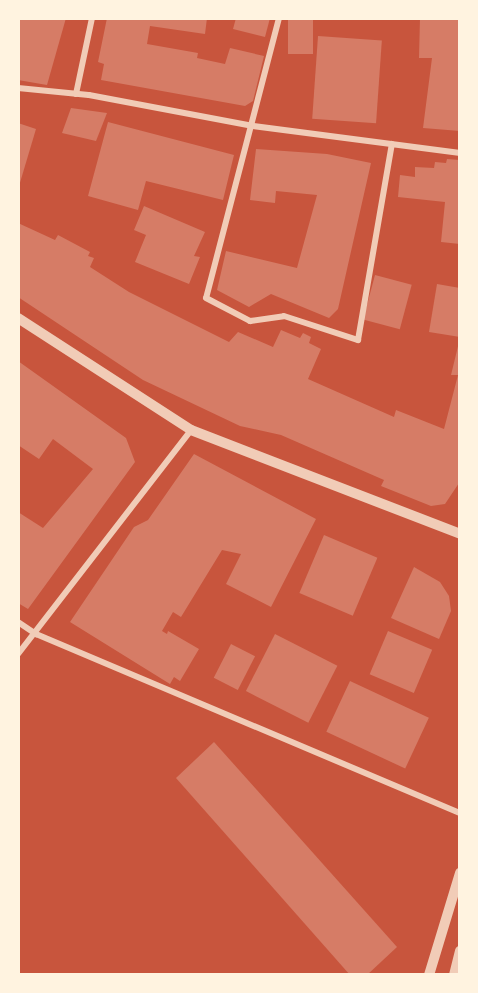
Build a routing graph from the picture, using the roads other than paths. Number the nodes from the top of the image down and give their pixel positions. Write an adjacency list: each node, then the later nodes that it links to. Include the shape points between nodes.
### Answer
1 (92, 18): 4 (street)
2 (279, 18): 5 (street)
3 (18, 88): 4 (street)
4 (75, 94): 5 (street)
5 (253, 126): 6 (street); 6 (street, via 206,298 250,321 284,316 358,340)
6 (392, 144): 7 (street)
7 (460, 153)
8 (18, 318): 9 (street)
9 (191, 430): 10 (street); 12 (street)
10 (460, 534)
11 (18, 622): 12 (street)
12 (36, 634): 13 (street); 14 (street)
13 (18, 654)
14 (460, 813)
15 (460, 873): 17 (street)
16 (460, 951): 18 (street)
17 (429, 975)
18 (454, 975)

